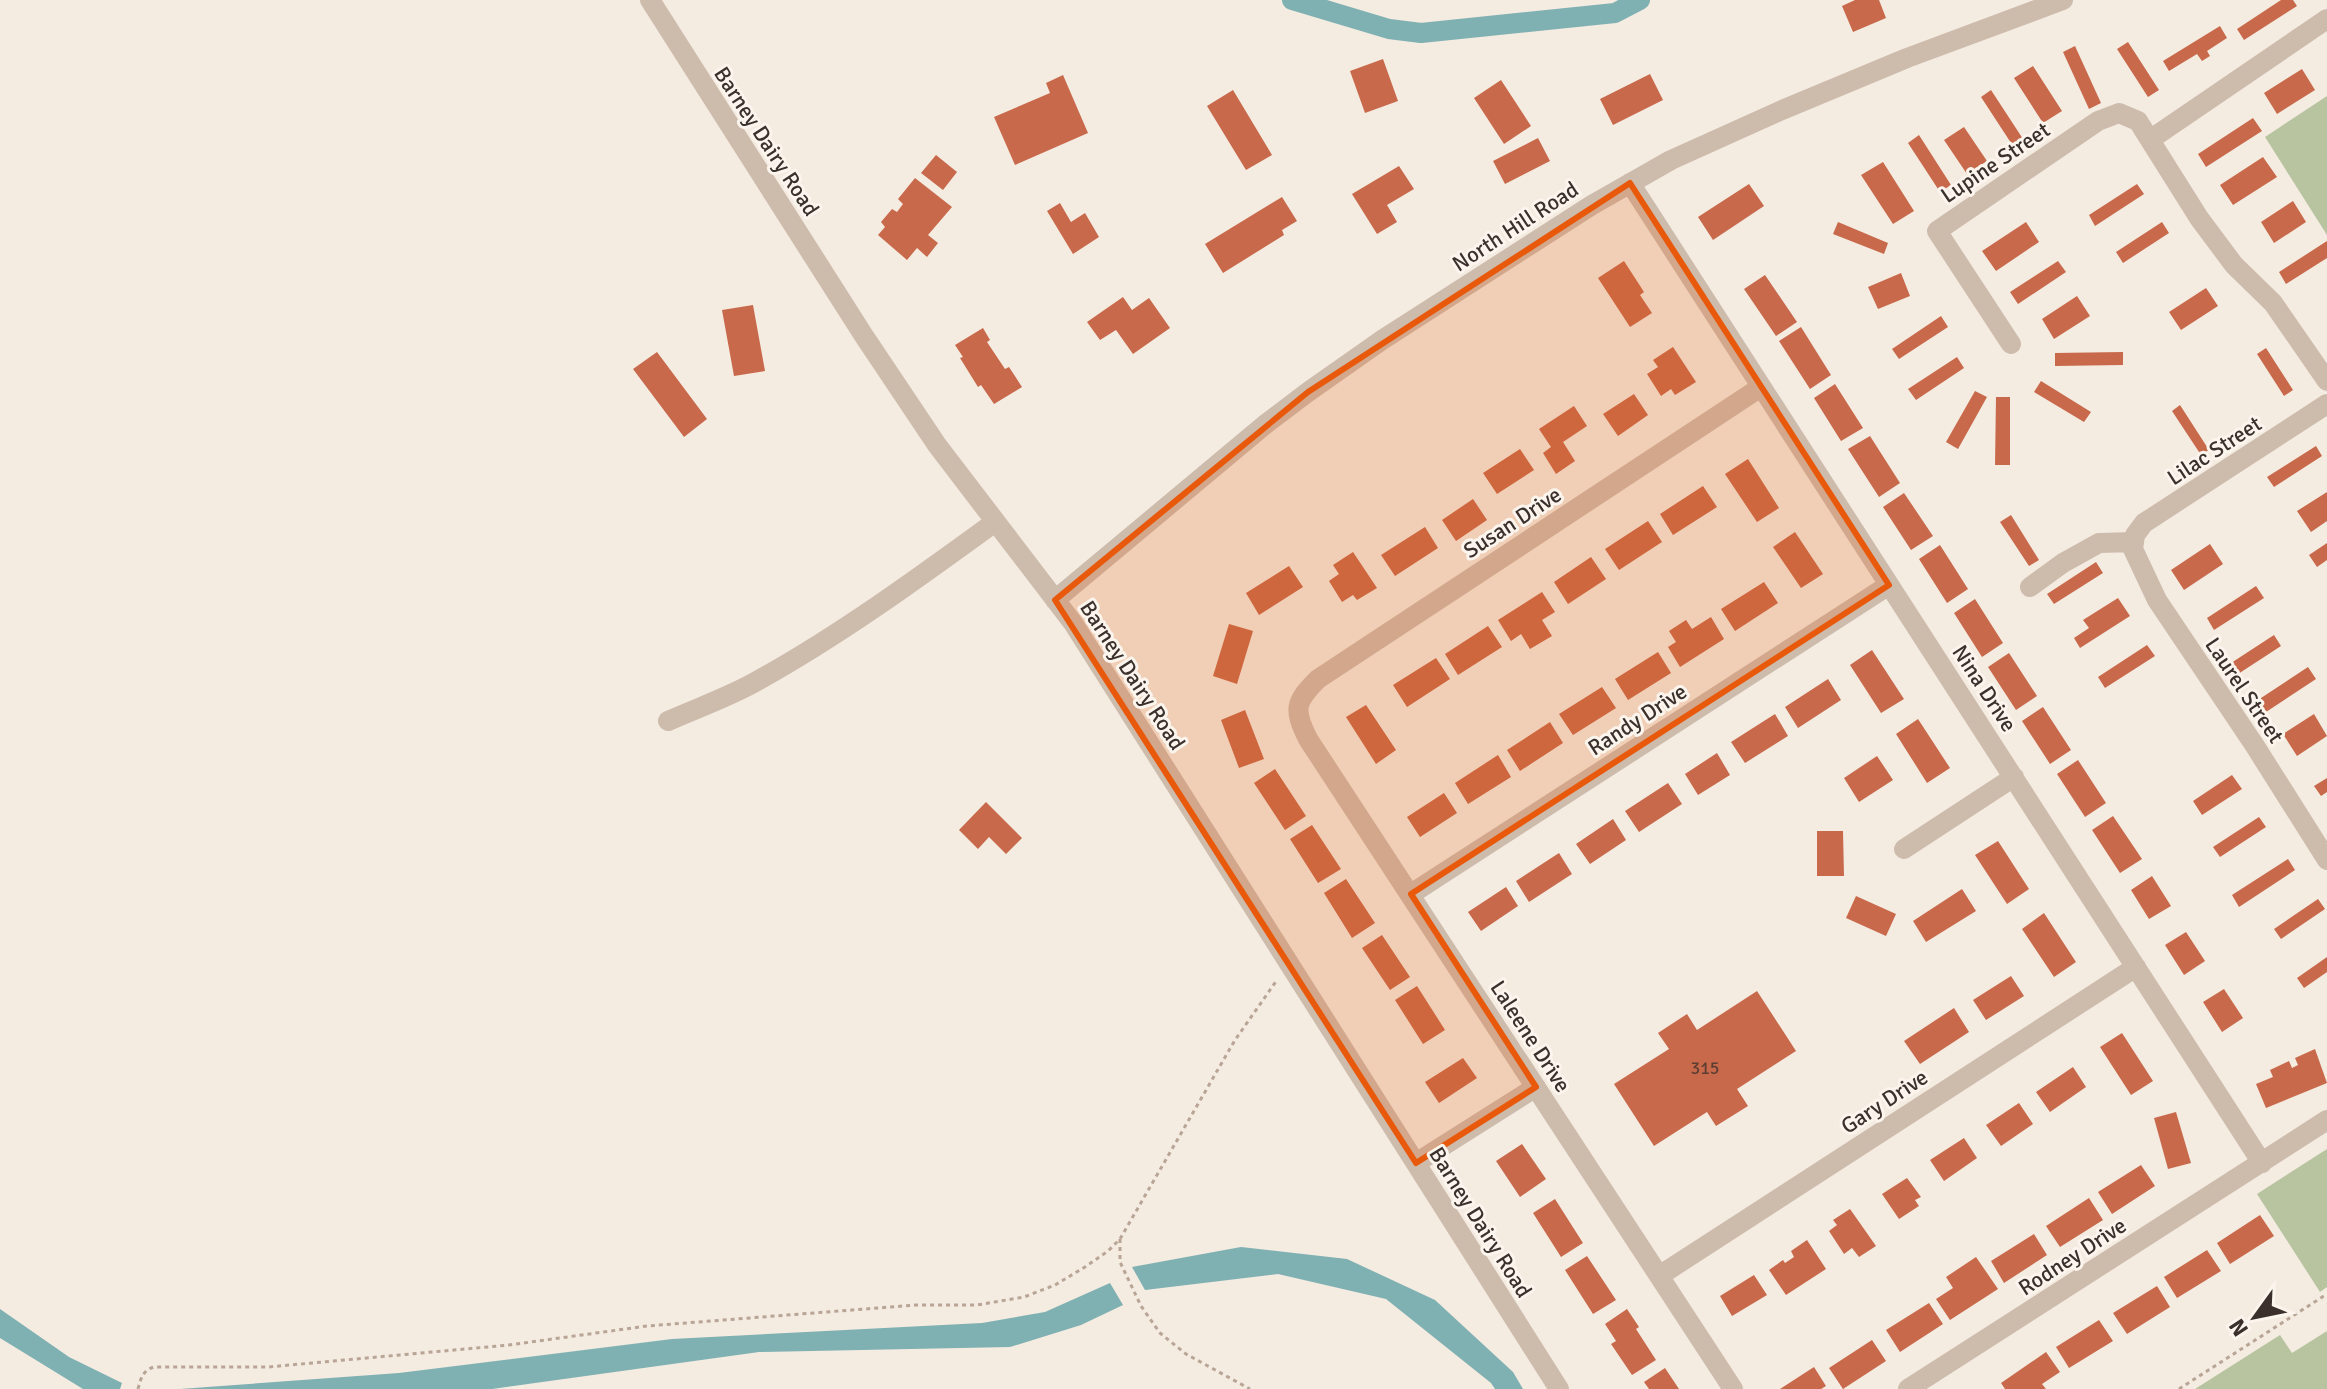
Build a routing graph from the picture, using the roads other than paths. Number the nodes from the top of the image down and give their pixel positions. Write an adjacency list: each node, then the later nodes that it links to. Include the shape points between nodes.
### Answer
1 (650, 0): 10 (street, Barney Dairy Road, via 864,336)
2 (2063, 0): 5 (street, North Hill Road, via 1782,110)
3 (2327, 19): 4 (street)
4 (2151, 139): 6 (street, Lupine Street, via 2138,121 2119,113 2098,121 1937,231); 7 (street, Lupine Street, via 2199,218 2234,265 2273,303)
5 (1630, 183): 8 (street, Nina Drive); 14 (street, North Hill Road, via 1308,392)
6 (2011, 344)
7 (2327, 381)
8 (1761, 387): 12 (street, Nina Drive); 15 (street, Susan Drive, via 1318,679)
9 (2326, 407): 11 (street, Lilac Street, via 2144,523)
10 (995, 522): 14 (street, Barney Dairy Road); 16 (street, via 755,682)
11 (2134, 542): 13 (street, via 2099,543); 19 (street, Laurel Street, via 2157,600)
12 (1889, 585): 17 (street, Nina Drive); 20 (street, Randy Drive)
13 (2030, 587)
14 (1055, 600): 24 (street, Barney Dairy Road)
15 (1298, 705): 20 (street, Laleene Drive, via 1308,739)
16 (668, 721)
17 (2014, 777): 18 (street); 21 (street, Nina Drive)
18 (1904, 849)
19 (2327, 860)
20 (1411, 894): 22 (street, Laleene Drive)
21 (2136, 967): 25 (street, Nina Drive); 26 (street, Gary Drive)
22 (1536, 1087): 24 (street); 26 (street, Laleene Drive)
23 (2327, 1120): 25 (street, Rodney Drive)
24 (1416, 1163): 27 (street, Barney Dairy Road)
25 (2262, 1163): 29 (street, Rodney Drive)
26 (1659, 1276): 28 (street, Laleene Drive)
27 (1559, 1389)
28 (1733, 1389)
29 (1908, 1389)

